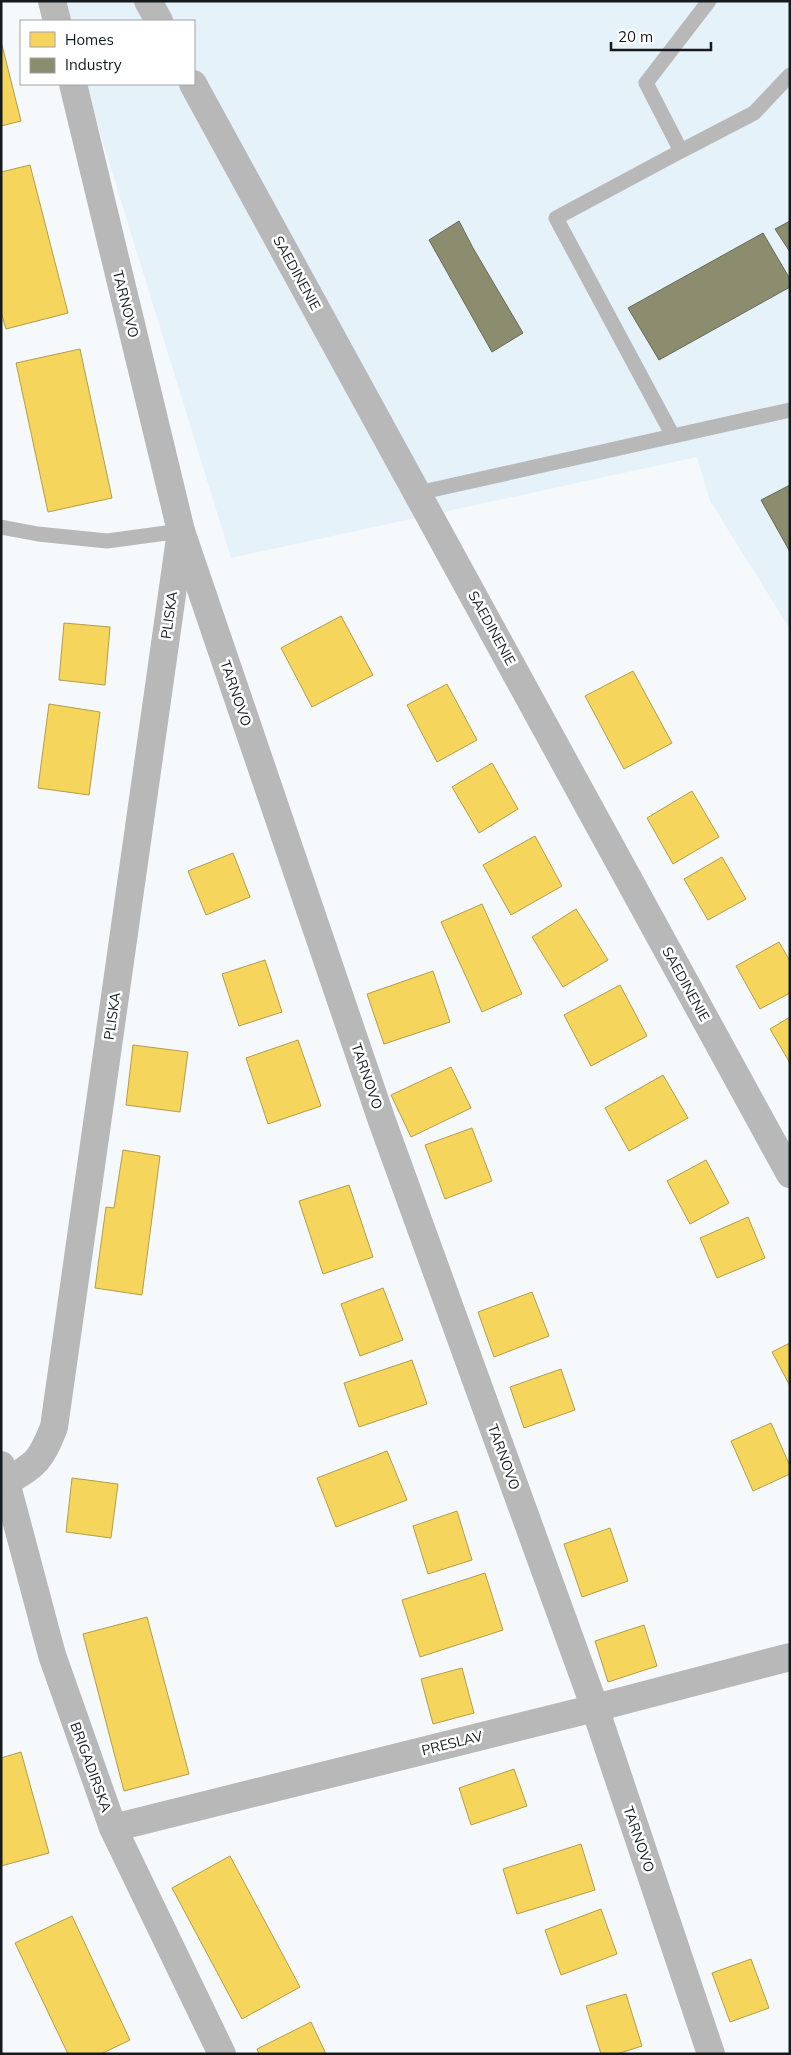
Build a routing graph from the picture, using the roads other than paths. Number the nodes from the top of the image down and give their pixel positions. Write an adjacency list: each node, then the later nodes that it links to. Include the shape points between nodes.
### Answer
1 (52, 1): 4 (street)
2 (148, 1): 5 (street)
3 (709, 1): 9 (lane, via 646,83)
4 (57, 20)
5 (158, 20)
6 (790, 75): 9 (lane, via 754,113)
7 (73, 85): 14 (street, TARNOVO)
8 (194, 85): 12 (street, SAEDINENIE)
9 (681, 151): 11 (lane, via 556,218)
10 (790, 410): 11 (lane)
11 (673, 436): 12 (lane)
12 (418, 493): 15 (street, SAEDINENIE)
13 (1, 527): 14 (lane, via 107,541)
14 (181, 531): 16 (street, PLISKA, via 54,1427 44,1453 30,1468); 18 (street, TARNOVO, via 382,1120)
15 (790, 1174)
16 (4, 1473): 19 (street, BRIGADIRSKA, via 52,1654)
17 (790, 1656): 18 (street, PRESLAV)
18 (595, 1708): 19 (street, PRESLAV); 21 (street, TARNOVO)
19 (113, 1828): 20 (street, BRIGADIRSKA)
20 (222, 2054)
21 (711, 2054)

